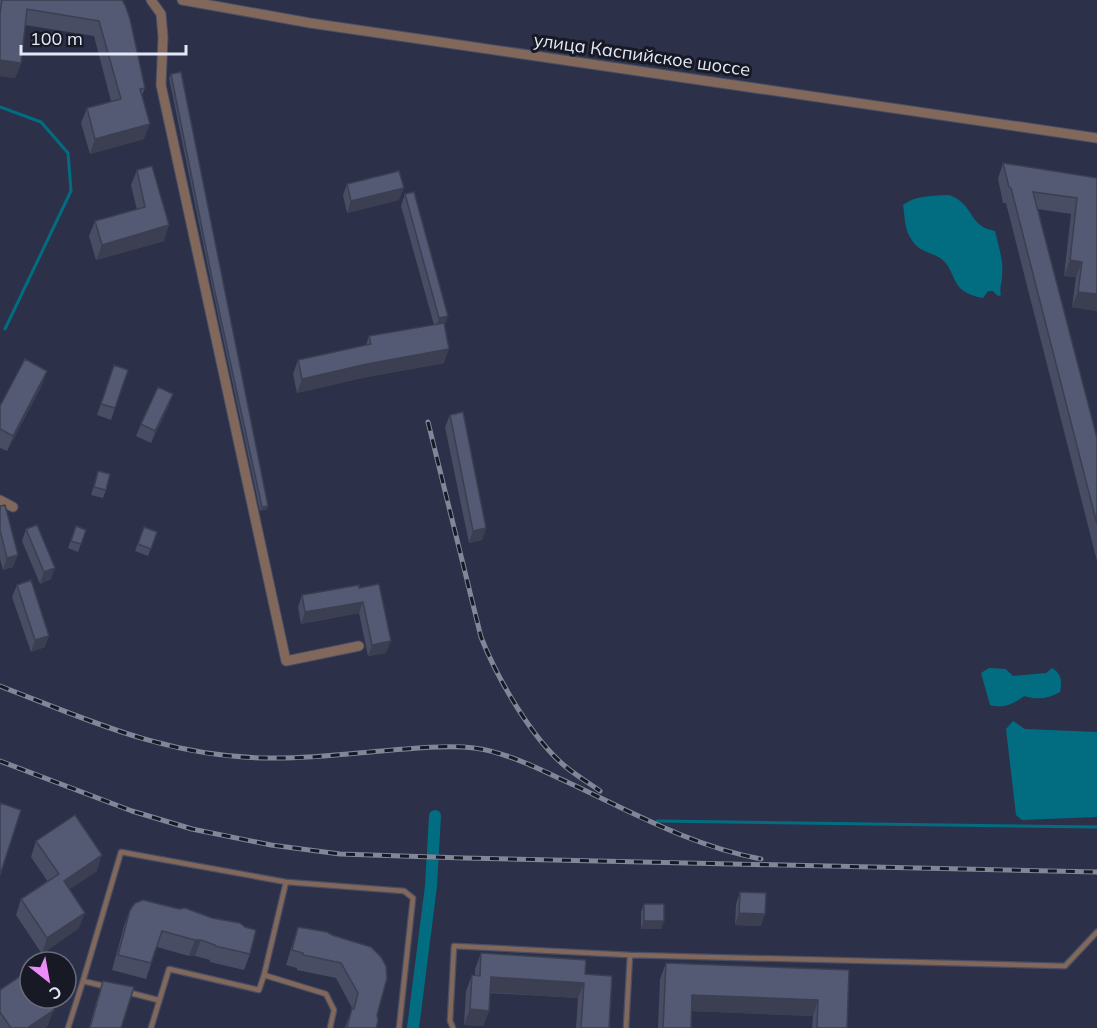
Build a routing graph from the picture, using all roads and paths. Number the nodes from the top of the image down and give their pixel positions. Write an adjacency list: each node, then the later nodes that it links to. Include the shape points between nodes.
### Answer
1 (151, 0): 6 (street, via 160,14 163,37 161,85 286,661)
2 (182, 0): 3 (street, улица Каспийское шоссе, via 310,23)
3 (1097, 138)
4 (0, 500): 5 (street)
5 (13, 507)
6 (359, 646)
7 (286, 882): 10 (lane); 11 (lane, via 121,852); 16 (lane, via 404,891 413,898)
8 (1097, 932): 9 (lane, via 1065,966)
9 (630, 955): 17 (lane, via 454,946 450,1022); 18 (lane)
10 (264, 975): 12 (lane, via 259,990 169,969); 15 (lane, via 326,994 334,1010)
11 (83, 981): 12 (lane); 13 (lane)
12 (158, 1000): 14 (lane)
13 (68, 1028)
14 (151, 1028)
15 (330, 1028)
16 (399, 1028)
17 (453, 1028)
18 (626, 1028)

